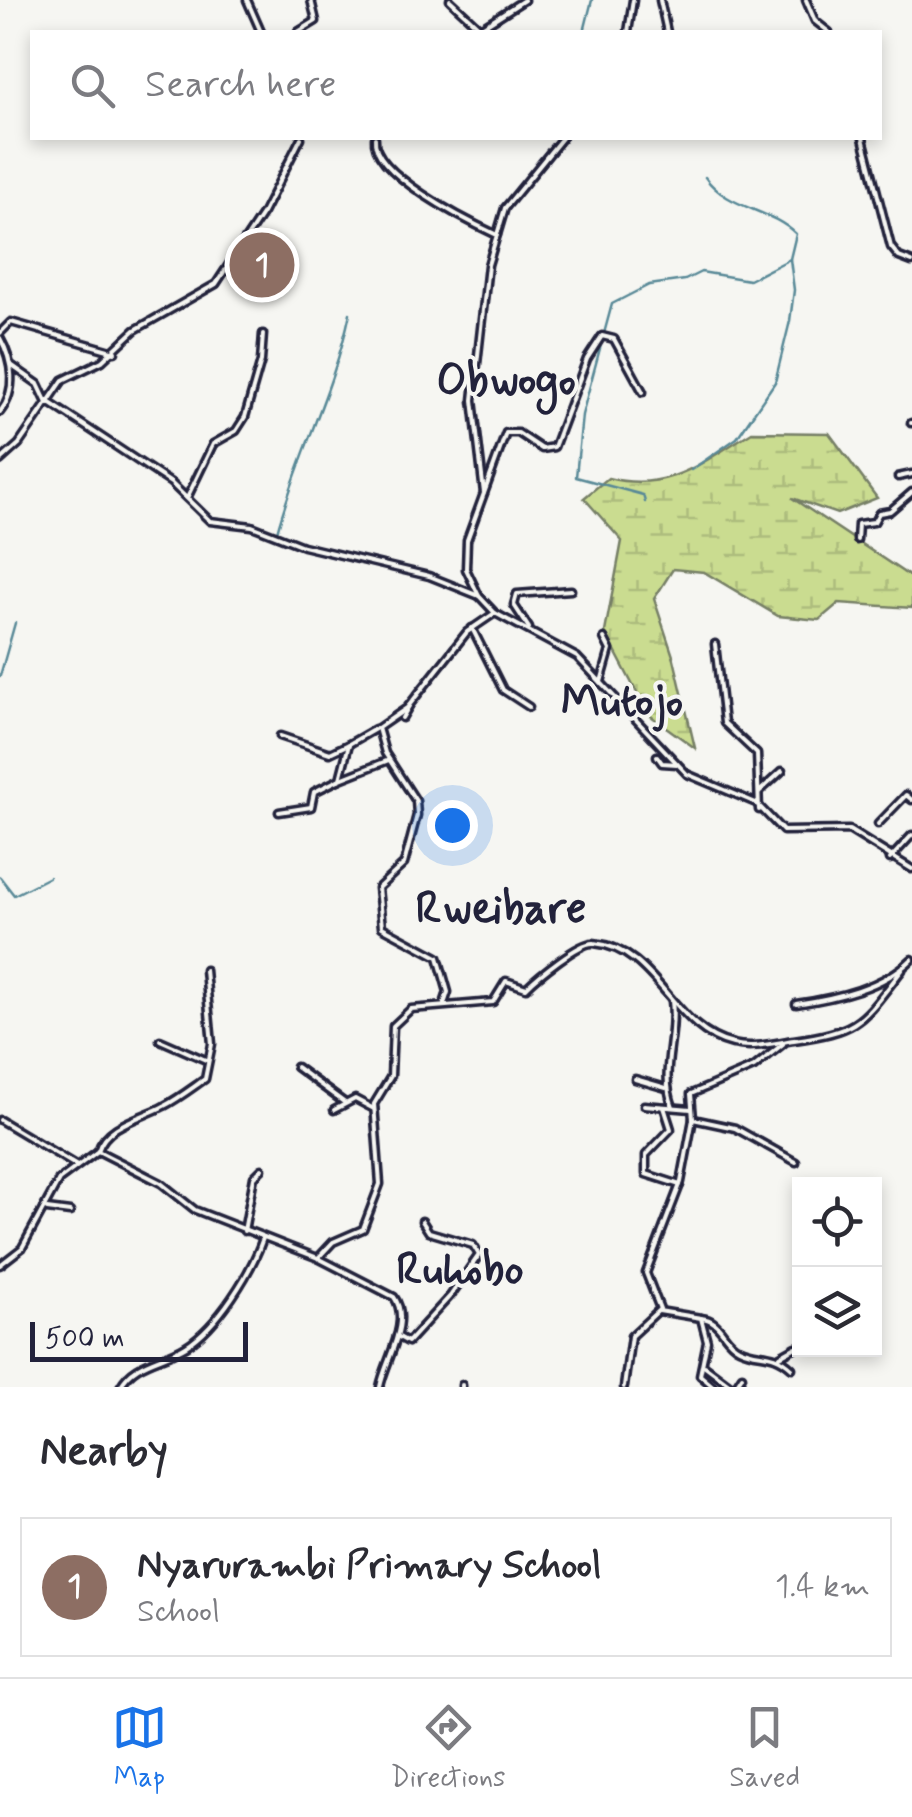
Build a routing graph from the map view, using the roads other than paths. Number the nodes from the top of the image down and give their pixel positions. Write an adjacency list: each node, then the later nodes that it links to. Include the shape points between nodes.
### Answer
1 (247, 0): 9 (street)
2 (311, 0): 10 (street, via 316,21)
3 (450, 0): 8 (street)
4 (524, 0): 8 (street)
5 (634, 0): 11 (street)
6 (660, 0): 12 (street)
7 (806, 0): 13 (street)
8 (481, 29)
9 (260, 30)
10 (301, 30)
11 (628, 30)
12 (667, 30)
13 (826, 30)
14 (301, 140): 24 (street, via 216,284 135,330)
15 (375, 140): 18 (street, via 388,169)
16 (560, 140): 18 (street, via 510,201)
17 (864, 140): 19 (street, via 891,247)
18 (497, 235): 33 (street, via 474,382)
19 (912, 262)
20 (0, 316): 21 (street)
21 (3, 325): 23 (street); 24 (street)
22 (263, 334): 34 (street, via 245,417 213,444)
23 (0, 336): 25 (street)
24 (115, 352): 27 (street, via 72,374)
25 (10, 365): 27 (street, via 38,384); 28 (street, via 9,400)
26 (643, 392): 33 (street, via 614,338 600,337 557,444 542,449 518,433 506,434)
27 (47, 402): 29 (street); 34 (street)
28 (0, 412)
29 (0, 461)
30 (912, 474): 31 (street)
31 (898, 478)
32 (912, 492): 35 (street, via 874,522 858,524)
33 (484, 495): 37 (street, via 469,529 466,558)
34 (186, 498): 37 (street, via 216,524 252,526)
35 (857, 540)
36 (571, 590): 40 (street, via 517,594 514,606)
37 (479, 596): 38 (street)
38 (495, 613): 39 (street); 40 (street)
39 (472, 628): 44 (street); 45 (street, via 503,690)
40 (530, 628): 43 (street, via 577,657)
41 (604, 638): 43 (street, via 610,650)
42 (715, 644): 55 (street, via 724,723 757,754)
43 (601, 682): 52 (street)
44 (408, 706): 46 (street); 47 (street)
45 (529, 706)
46 (402, 718)
47 (378, 728): 49 (street); 51 (street)
48 (280, 736): 49 (street, via 330,753)
49 (349, 744): 54 (street)
50 (656, 756): 52 (street)
51 (390, 760): 54 (street); 67 (street, via 416,800 417,815 404,864 378,888 382,927 438,956 448,992)
52 (677, 764): 57 (street)
53 (782, 771): 55 (street)
54 (338, 780): 58 (street, via 314,792 308,809)
55 (759, 792): 57 (street)
56 (912, 800): 59 (street, via 906,796)
57 (759, 810): 61 (street, via 783,830 857,833)
58 (279, 812)
59 (878, 824)
60 (912, 835): 61 (street)
61 (890, 859): 62 (street)
62 (912, 869)
63 (912, 959): 65 (street)
64 (205, 970): 71 (street)
65 (902, 970): 68 (street, via 836,998); 70 (street, via 854,1027)
66 (672, 1001): 67 (street, via 634,957 591,942 526,988 508,980 494,1002); 70 (street, via 725,1042); 74 (street)
67 (444, 1004): 80 (street, via 398,1017 391,1076)
68 (796, 1004)
69 (160, 1040): 71 (street)
70 (785, 1042): 81 (street, via 754,1068 692,1092)
71 (208, 1060): 85 (street, via 204,1080 135,1117)
72 (296, 1067): 76 (street)
73 (635, 1078): 74 (street)
74 (666, 1088): 79 (street)
75 (677, 1098): 81 (street)
76 (345, 1103): 80 (street, via 354,1098); 82 (street)
77 (644, 1105): 78 (street)
78 (664, 1107): 79 (street); 89 (street, via 671,1129 646,1156 646,1174)
79 (673, 1107): 81 (street)
80 (374, 1108): 95 (street, via 380,1184 365,1227 333,1242)
81 (689, 1108): 83 (street)
82 (334, 1110)
83 (693, 1119): 86 (street, via 735,1128); 89 (street)
84 (0, 1120): 87 (street)
85 (98, 1151): 87 (street); 93 (street, via 162,1184 195,1210)
86 (796, 1162)
87 (77, 1166): 90 (street, via 60,1180)
88 (262, 1169): 93 (street, via 254,1177)
89 (680, 1185): 97 (street, via 646,1273)
90 (47, 1208): 91 (street); 96 (street, via 22,1248)
91 (70, 1212)
92 (422, 1220): 99 (street, via 428,1232 473,1245 479,1255 426,1325 408,1342)
93 (244, 1231): 94 (street)
94 (264, 1238): 95 (street); 105 (street, via 213,1326 175,1352 130,1370)
95 (318, 1258): 99 (street, via 394,1297 401,1308)
96 (0, 1265)
97 (659, 1310): 98 (street); 107 (street, via 632,1334)
98 (701, 1318): 101 (street, via 713,1320 738,1347); 102 (street)
99 (396, 1336): 106 (street)
100 (792, 1350): 101 (street)
101 (780, 1356): 103 (street)
102 (704, 1366): 108 (street, via 700,1375); 109 (street)
103 (792, 1368)
104 (742, 1376): 109 (street)
105 (120, 1387)
106 (380, 1387)
107 (624, 1387)
108 (714, 1387)
109 (734, 1387)

